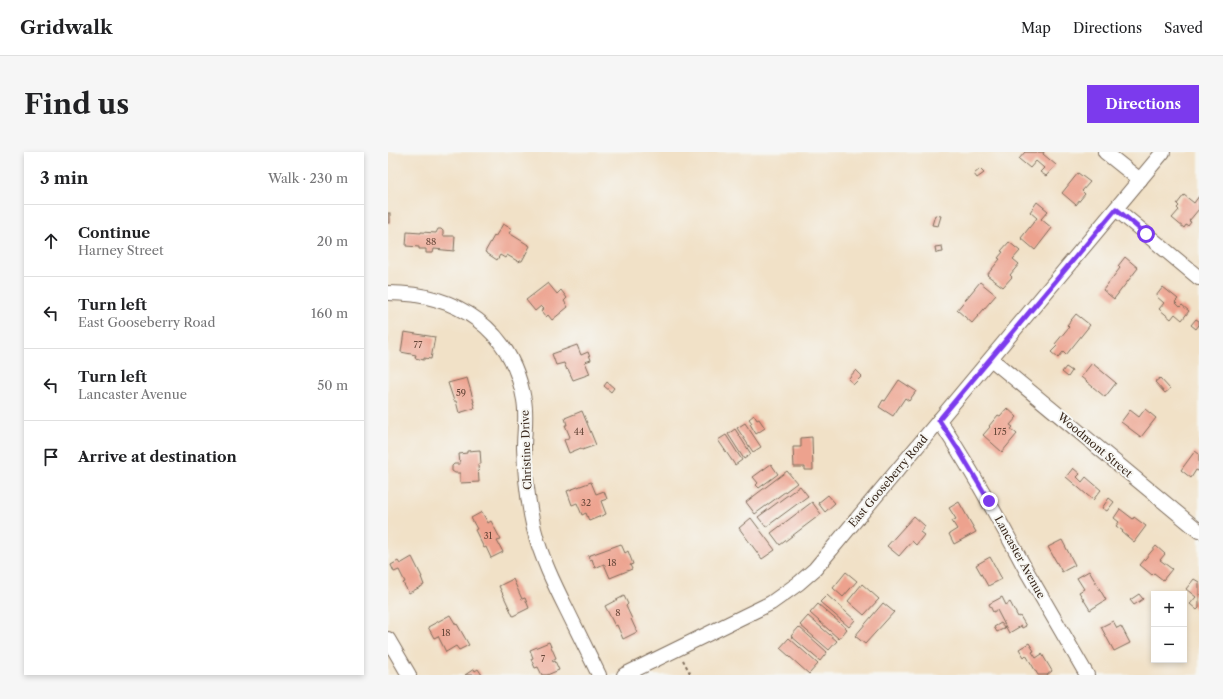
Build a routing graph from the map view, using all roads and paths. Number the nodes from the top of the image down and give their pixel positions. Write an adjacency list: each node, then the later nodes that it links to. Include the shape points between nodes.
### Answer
1 (1105, 152): 3 (street)
2 (1163, 152): 3 (street, East Gooseberry Road)
3 (1140, 180): 4 (street, East Gooseberry Road)
4 (1116, 209): 5 (street); 7 (street, East Gooseberry Road)
5 (1199, 278)
6 (388, 293): 13 (street, Christine Drive, via 424,296 456,306 481,323 510,358 517,373 524,401 526,475 529,508 535,531 552,578)
7 (991, 358): 8 (street, East Gooseberry Road); 9 (street, Woodmont Street)
8 (939, 420): 11 (street, East Gooseberry Road, via 822,561 799,583 771,603); 16 (street, Lancaster Avenue, via 989,501)
9 (1199, 531)
10 (388, 639): 12 (street)
11 (676, 649): 14 (street, East Gooseberry Road); 15 (path)
12 (409, 675)
13 (599, 675)
14 (624, 675)
15 (691, 675)
16 (1087, 675)

